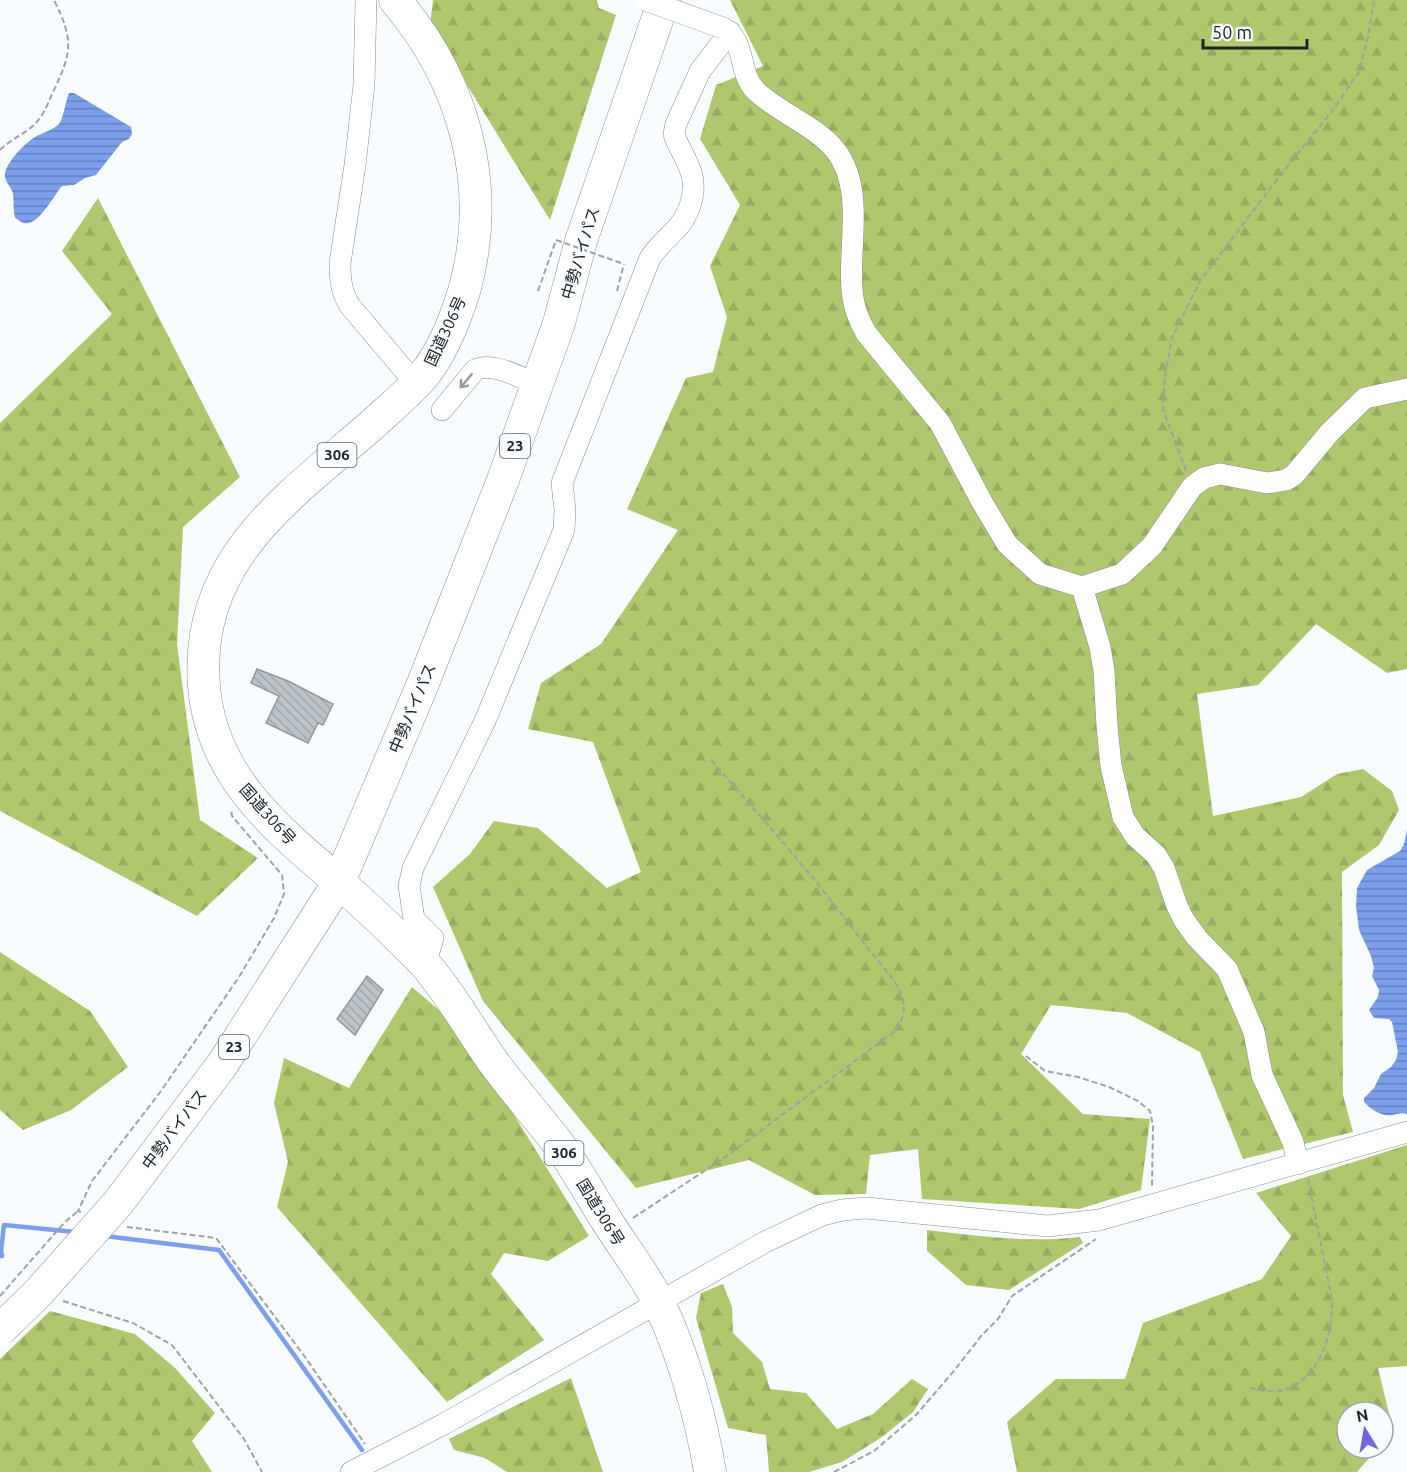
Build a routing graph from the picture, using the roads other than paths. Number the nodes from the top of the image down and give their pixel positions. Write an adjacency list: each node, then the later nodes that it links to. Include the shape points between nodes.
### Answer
1 (366, 0): 6 (street, via 363,86 340,279 350,306)
2 (394, 0): 6 (highway, 国道306号 / 306, via 420,34 453,96 469,144 476,192 474,245 459,309 441,347)
3 (645, 0): 5 (street, bridge)
4 (664, 0): 7 (highway, 中勢バイパス / 23, via 581,241 559,323)
5 (726, 30): 10 (street, via 738,43 745,73 755,90 836,151 848,171 854,220 852,290 857,318 866,333 940,423 1007,544 1040,574); 12 (street, via 700,71 676,124 674,134 693,175 694,190 687,214 650,258 562,483 564,530 485,721 413,868 409,886 414,919 433,938)
6 (416, 384): 11 (highway, 国道306号 / 306, via 284,502 243,546 222,578 204,644 205,698 216,740 244,792 285,836)
7 (537, 384): 9 (street, one-way to 9, via 490,367 480,368); 11 (highway, 中勢バイパス / 23, via 422,686)
8 (1407, 389): 10 (street, via 1365,398 1286,480 1267,483 1220,474 1204,478 1192,487 1152,546 1122,574)
9 (442, 411)
10 (1082, 587): 14 (street, via 1100,647 1111,766 1123,817 1164,868 1177,906 1197,938 1227,969 1254,1032 1262,1075)
11 (339, 882): 12 (highway, 国道306号 / 306); 16 (highway, 中勢バイパス / 23, bridge, via 222,1065 118,1214)
12 (425, 965): 15 (highway, 国道306号 / 306, via 561,1148)
13 (1407, 1132): 14 (street)
14 (1301, 1163): 15 (street, via 1099,1220 1048,1226 884,1209 842,1210 790,1229)
15 (658, 1302): 17 (street); 18 (highway, 国道306号 / 306, via 695,1403)
16 (0, 1330)
17 (351, 1472)
18 (710, 1472)

